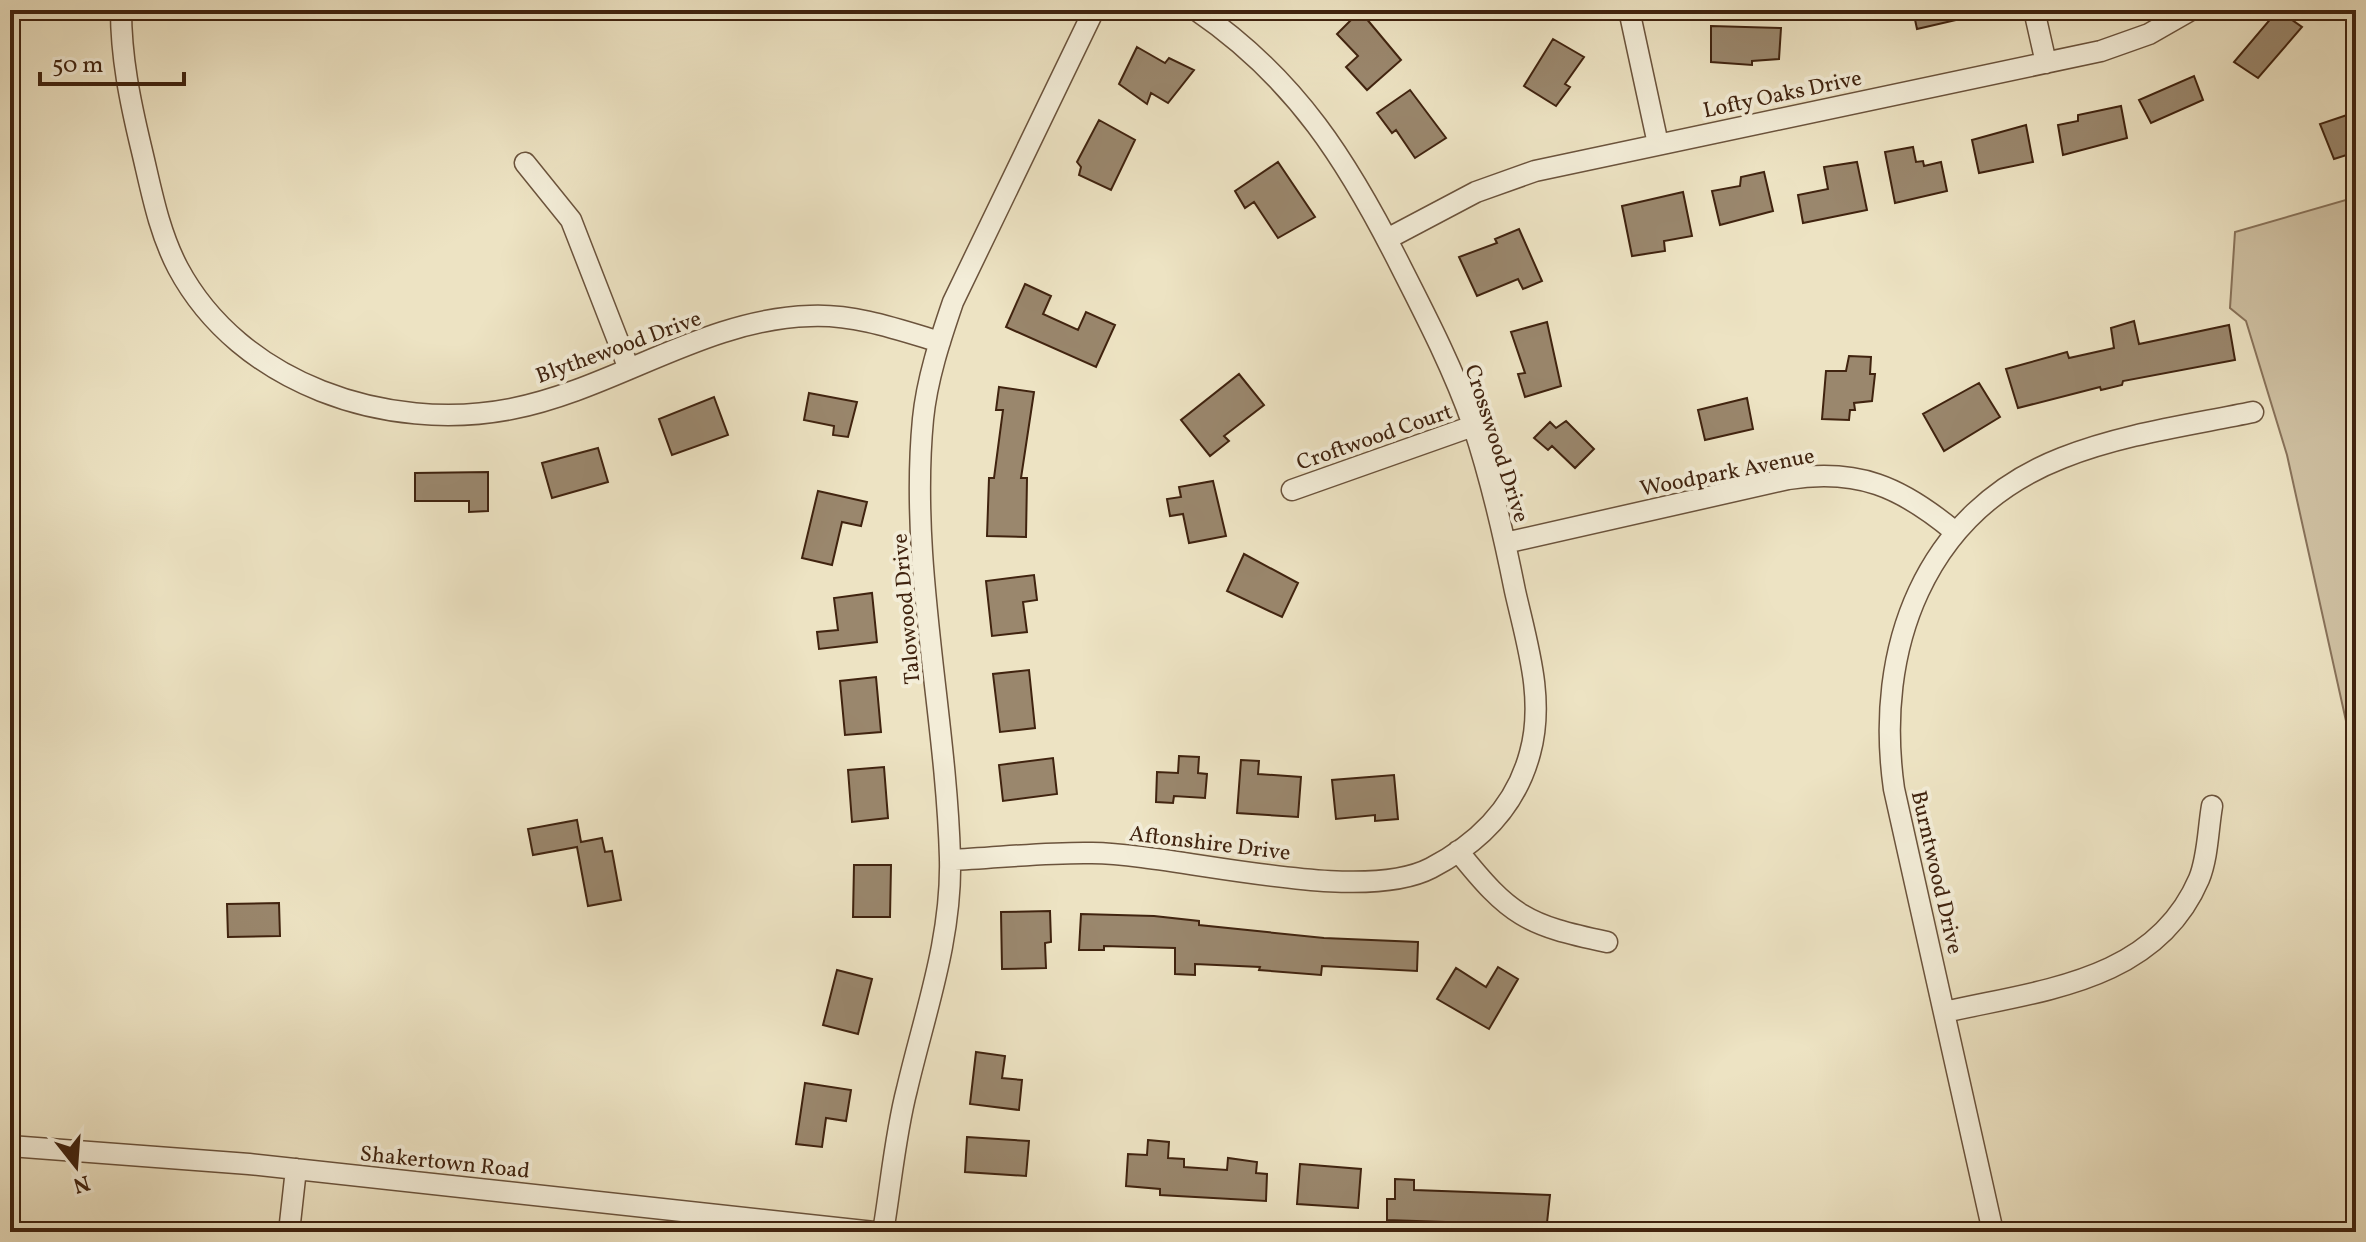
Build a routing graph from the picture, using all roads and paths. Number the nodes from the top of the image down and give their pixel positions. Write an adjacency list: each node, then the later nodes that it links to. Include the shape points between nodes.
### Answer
1 (121, 10): 12 (street, Blythewood Drive, via 126,85 158,220 201,303 241,346 312,388 392,410 434,414 513,409)
2 (1094, 10): 11 (street, Talowood Drive, via 968,267)
3 (1196, 10): 10 (street, Crosswood Drive, via 1257,58 1315,119)
4 (1629, 10): 8 (street)
5 (2034, 10): 7 (street)
6 (2191, 10): 7 (street, Lofty Oaks Drive, via 2126,43)
7 (2046, 63): 8 (street, Lofty Oaks Drive)
8 (1658, 144): 10 (street, Lofty Oaks Drive, via 1509,179)
9 (525, 163): 12 (street, via 571,220)
10 (1387, 239): 14 (street, Crosswood Drive, via 1442,348)
11 (940, 342): 12 (street, Blythewood Drive, via 860,320 810,316 739,327); 20 (street, Talowood Drive, via 923,417 920,471)
12 (629, 369)
13 (2253, 412): 16 (street, via 2061,458 1986,501)
14 (1473, 426): 15 (street, Croftwood Court); 17 (street, Crosswood Drive)
15 (1292, 490)
16 (1954, 531): 17 (street, Woodpark Avenue, via 1892,489 1858,478 1821,475); 22 (street, Burntwood Drive, via 1926,574 1904,630 1888,718 1894,789)
17 (1505, 543): 19 (street, Crosswood Drive, via 1535,681 1535,734 1508,802 1479,837)
18 (2212, 806): 22 (street, via 2200,878 2174,921 2144,951 2090,979)
19 (1458, 851): 20 (street, Aftonshire Drive, via 1429,869 1386,883 1093,853); 21 (street, via 1490,890 1522,916 1547,930)
20 (950, 860): 27 (street, Talowood Drive, via 943,953 906,1092)
21 (1607, 942)
22 (1945, 1012): 28 (street, Burntwood Drive)
23 (10, 1146): 24 (street, Shakertown Road)
24 (296, 1169): 25 (street); 26 (street, Shakertown Road)
25 (289, 1232)
26 (874, 1232)
27 (883, 1232)
28 (1993, 1232)

